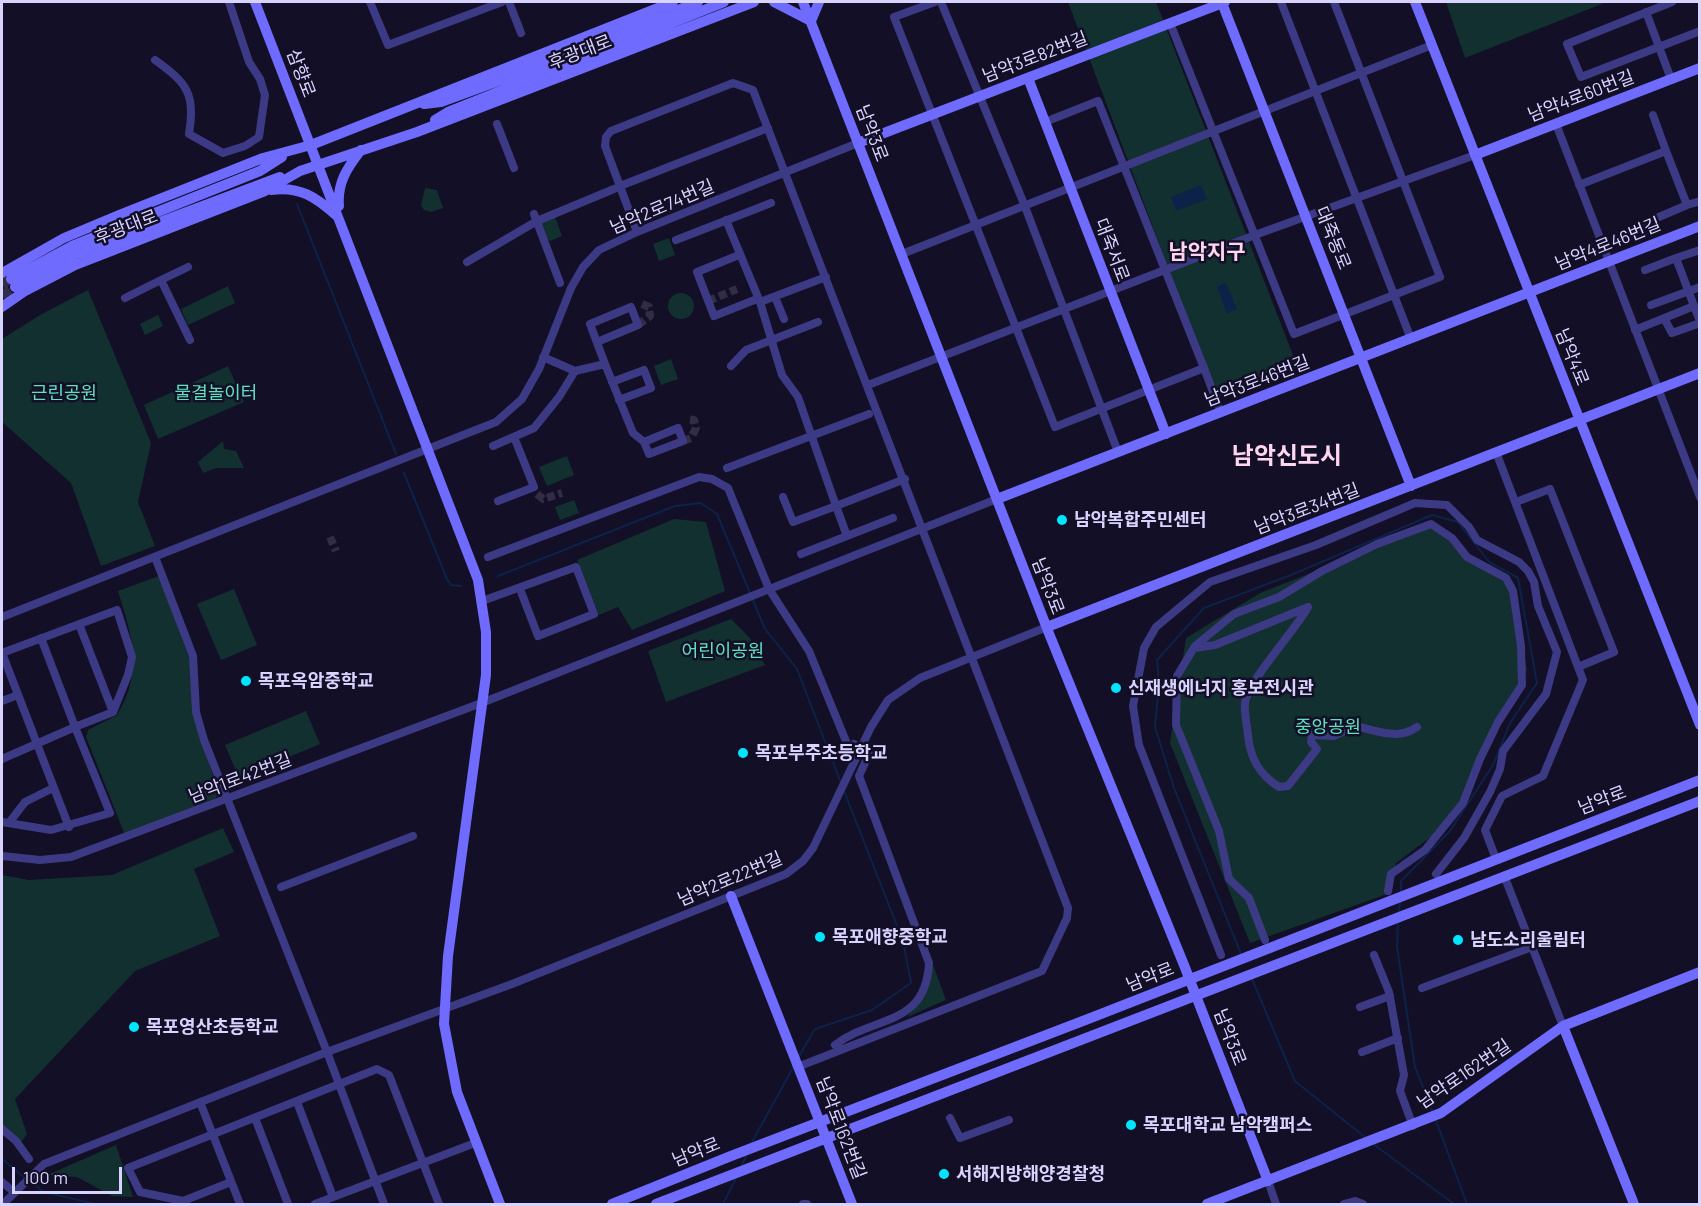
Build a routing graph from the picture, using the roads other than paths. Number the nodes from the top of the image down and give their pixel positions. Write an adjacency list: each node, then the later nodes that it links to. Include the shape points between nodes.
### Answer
1 (229, 2): 27 (street, via 249,62 266,95 259,137 223,153 189,134 193,110 189,96 179,77)
2 (255, 2): 45 (street, 삼향로)
3 (370, 2): 4 (street, via 388,45)
4 (502, 2)
5 (509, 2): 24 (street)
6 (673, 2): 34 (street, 후광대로)
7 (698, 2): 34 (street, 후광대로, via 441,102)
8 (723, 2): 43 (street, 후광대로, via 448,112)
9 (754, 2): 43 (street, 후광대로)
10 (774, 2): 21 (street)
11 (803, 2): 21 (street, 남악3로)
12 (819, 2): 21 (street)
13 (935, 2): 36 (street, via 894,17)
14 (941, 2): 33 (street)
15 (1223, 2): 22 (street, 남악3로82번길); 35 (street, 대죽동로)
16 (1281, 2): 32 (street)
17 (1334, 2): 29 (street)
18 (1415, 2): 25 (street, 남악4로)
19 (1672, 2): 20 (street)
20 (1646, 12): 26 (street); 26 (street, via 1567,44 1581,76)
21 (811, 21): 44 (street, 남악3로)
22 (1170, 22): 30 (street, 남악3로82번길); 42 (street)
23 (1700, 31): 26 (street)
24 (521, 33)
25 (1432, 45): 29 (street); 48 (street, 남악4로)
26 (1660, 46): 31 (street)
27 (155, 60)
28 (1700, 68): 31 (street, 남악4로60번길)
29 (1361, 72): 32 (street); 54 (street)
30 (1028, 78): 33 (street, 남악3로82번길); 38 (street, 대죽서로)
31 (1671, 79): 40 (street, 남악4로60번길)
32 (1316, 90): 35 (street); 59 (street)
33 (981, 96): 36 (street, 남악3로82번길); 62 (street)
34 (405, 107): 45 (street, 후광대로)
35 (1264, 110): 42 (street); 64 (street, 대죽동로)
36 (932, 115): 44 (street, 남악3로82번길); 69 (street)
37 (1653, 115): 47 (street)
38 (1045, 122): 50 (street, via 1098,101); 56 (street, 대죽서로)
39 (497, 124): 51 (street)
40 (1556, 124): 48 (street, 남악4로60번길); 55 (street)
41 (768, 128): 53 (street); 57 (street); 57 (street, via 753,90 733,83 666,109 611,131 606,137 604,146)
42 (1213, 130): 50 (street); 72 (street)
43 (417, 132): 46 (street, 후광대로)
44 (858, 143): 53 (street, 남악2로74번길); 75 (street, 남악3로)
45 (311, 145): 49 (street, 삼향로); 84 (street, 후광대로, via 292,151 260,171 72,246)
46 (361, 150): 49 (street, 후광대로); 66 (street, via 338,191)
47 (1666, 151): 55 (street); 63 (street)
48 (1474, 155): 54 (street); 90 (street, 남악4로)
49 (317, 160): 52 (street, 후광대로); 66 (street, 삼향로)
50 (1123, 164): 56 (street); 81 (street)
51 (514, 168)
52 (300, 171): 58 (street, 후광대로); 84 (street, 후광대로)
53 (786, 173): 71 (street, 남악2로74번길); 83 (street)
54 (1403, 181): 59 (street); 91 (street, via 1440,277)
55 (1579, 184): 78 (street)
56 (1070, 186): 62 (street); 88 (street, 대죽서로)
57 (617, 188): 65 (street); 71 (street)
58 (265, 191): 66 (street, via 288,188 304,192); 97 (street, 후광대로, via 75,265)
59 (1357, 198): 64 (street); 91 (street)
60 (1700, 201): 63 (street)
61 (771, 203): 67 (street)
62 (1024, 204): 69 (street); 98 (street)
63 (1687, 205): 68 (street)
64 (1306, 216): 72 (street); 99 (street, 대죽동로)
65 (535, 218): 79 (street); 86 (street)
66 (340, 219): 132 (street, 삼향로)
67 (726, 220): 73 (street); 76 (street)
68 (1645, 223)
69 (976, 224): 75 (street); 104 (street)
70 (1700, 226): 78 (street, 남악4로46번길)
71 (637, 231): 111 (street, 남악2로74번길, via 599,250 583,267)
72 (1255, 236): 81 (street); 99 (street, via 1294,334)
73 (676, 240)
74 (1700, 250): 77 (street)
75 (902, 254): 110 (street, 남악3로)
76 (739, 255): 94 (street); 94 (street, via 697,272 714,316)
77 (1676, 258): 82 (street); 89 (street)
78 (1609, 261): 90 (street, 남악4로46번길); 105 (street)
79 (467, 262)
80 (188, 267): 85 (street)
81 (1164, 270): 88 (street); 115 (street)
82 (1645, 270)
83 (826, 277): 92 (street); 119 (street)
84 (9, 279)
85 (161, 280): 93 (street); 107 (street)
86 (560, 283)
87 (1700, 287): 89 (street)
88 (1111, 291): 98 (street); 121 (street, 대죽서로)
89 (1688, 291): 95 (street); 96 (street)
90 (1530, 294): 106 (street, 남악3로46번길); 126 (street, 남악4로)
91 (1394, 295): 99 (street); 106 (street)
92 (775, 297): 94 (street); 101 (street)
93 (125, 298)
94 (758, 301): 108 (street)
95 (1651, 305)
96 (1694, 306): 100 (street); 103 (street)
97 (2, 307)
98 (1062, 309): 104 (street); 123 (street)
99 (1345, 314): 112 (street, 대죽동로)
100 (1664, 318): 103 (street, via 1672,333); 105 (street)
101 (784, 319)
102 (818, 322): 108 (street)
103 (1700, 322)
104 (1016, 327): 110 (street); 123 (street, via 1055,427)
105 (1635, 330): 120 (street)
106 (1411, 339): 112 (street, 남악3로46번길)
107 (190, 340)
108 (770, 341): 114 (street, via 746,350); 128 (street, via 782,375 798,397)
109 (597, 342): 109 (street, via 590,324 631,308 638,325); 113 (street)
110 (942, 356): 119 (street); 140 (street, 남악3로)
111 (543, 357): 116 (street); 132 (street, 남악2로74번길, via 522,399 496,422)
112 (1362, 358): 124 (street, 남악3로46번길); 137 (street, 대죽동로)
113 (605, 364): 116 (street); 118 (street)
114 (731, 366)
115 (1204, 368): 121 (street); 124 (street)
116 (575, 371): 129 (street, via 534,428)
117 (1700, 373): 120 (street, 남악3로34번길)
118 (612, 382): 122 (street); 122 (street, via 644,370 651,388)
119 (868, 385): 136 (street)
120 (1657, 388): 126 (street, 남악3로34번길); 139 (street)
121 (1149, 390): 123 (street); 127 (street, 대죽서로)
122 (620, 400): 130 (street, via 633,433)
123 (1101, 409): 133 (street)
124 (1221, 413): 127 (street, 남악3로46번길)
125 (869, 414): 128 (street)
126 (1579, 419): 134 (street, 남악3로34번길); 165 (street, 남악4로)
127 (1166, 434): 133 (street, 남악3로46번길)
128 (810, 436): 135 (street); 143 (street)
129 (514, 437): 131 (street); 141 (street, via 536,491)
130 (644, 442): 130 (street, via 649,454 683,441 678,428)
131 (493, 446)
132 (428, 449): 148 (street, 남악2로74번길); 152 (street, 삼향로, via 473,562)
133 (1118, 452): 140 (street, 남악3로46번길)
134 (1496, 452): 137 (street, 남악3로34번길); 142 (street)
135 (727, 468)
136 (905, 479): 143 (street); 145 (street)
137 (1411, 486): 155 (street, 남악3로34번길)
138 (783, 496): 143 (street, via 793,522)
139 (1700, 497)
140 (997, 499): 145 (street, 남악1로42번길); 155 (street, 남악3로)
141 (498, 501)
142 (1516, 502): 160 (street); 160 (street, via 1550,489 1614,652)
143 (836, 506): 146 (street)
144 (893, 518): 146 (street)
145 (924, 528): 151 (street, 남악1로42번길); 159 (street)
146 (847, 536): 147 (street)
147 (801, 554)
148 (154, 557): 153 (street, 남악2로74번길); 173 (street, via 193,656 198,721)
149 (488, 557): 151 (street, via 699,477 728,488)
150 (520, 589): 150 (street, via 576,567 594,614 538,636); 152 (street)
151 (769, 589): 163 (street, 남악1로42번길); 169 (street, via 809,651 850,752 854,744)
152 (482, 600): 163 (street, 삼향로, via 486,642)
153 (2, 617)
154 (79, 624): 156 (street); 164 (street); 164 (street, via 117,610 132,657)
155 (1047, 627): 159 (street, 남악2로22번길); 190 (street, 남악3로)
156 (41, 638): 158 (street); 166 (street)
157 (1194, 648): 167 (street, via 1215,645 1308,607 1253,682 1245,702 1249,748 1264,777 1279,788 1288,786 1317,749 1311,742 1312,735 1334,736 1355,726 1378,734 1408,733); 184 (street, via 1234,614 1279,597 1377,544 1431,524 1452,538 1467,557 1506,578 1513,591 1522,685 1479,759 1463,803 1425,850 1391,874); 185 (street, via 1177,676 1176,725 1219,831 1229,879 1249,898)
158 (2, 653): 161 (street)
159 (971, 657): 169 (street, 남악2로22번길, via 920,678 888,700); 201 (street, via 1066,901 1067,918 1046,966 1037,974)
160 (1578, 667): 179 (street, via 1583,680 1544,776 1502,796 1485,830)
161 (18, 695): 162 (street); 168 (street)
162 (2, 701)
163 (484, 702): 173 (street, 남악1로42번길); 194 (street, 삼향로)
164 (113, 712): 166 (street)
165 (1700, 725)
166 (75, 727): 168 (street); 176 (street, via 110,813)
167 (1417, 727)
168 (36, 742): 170 (street); 172 (street)
169 (862, 748): 183 (street, 남악2로22번길, via 810,851 794,868); 198 (street, via 870,752 859,776 921,937 929,975 924,992 903,1014 848,1035)
170 (2, 759)
171 (1700, 780): 179 (street, 남악로)
172 (53, 788): 175 (street, via 25,802); 176 (street)
173 (226, 799): 178 (street, 남악1로42번길, via 72,857 40,860); 199 (street)
174 (1700, 801): 181 (street, 남악로)
175 (5, 823): 176 (street, via 51,830)
176 (69, 827)
177 (413, 836): 182 (street)
178 (2, 856)
179 (1496, 859): 184 (street, 남악로, via 1424,888)
180 (1436, 874): 188 (street, via 1464,838 1490,792 1503,751 1546,694 1557,652 1528,571 1519,562 1477,540 1447,505 1415,503 1316,545 1210,582 1155,627 1144,648 1133,706 1139,745)
181 (1505, 879): 186 (street); 192 (street, 남악로)
182 (281, 887)
183 (731, 896): 194 (street, 남악2로22번길, via 512,984); 201 (street, 남악로162번길)
184 (1388, 896): 190 (street, 남악로)
185 (1265, 940)
186 (1532, 947): 191 (street); 196 (street)
187 (1374, 954): 193 (street)
188 (1221, 955)
189 (1700, 972): 196 (street, 남악로162번길)
190 (1189, 979): 192 (street, 남악3로); 208 (street, 남악로)
191 (1422, 988)
192 (1196, 996): 212 (street, 남악로); 216 (street, 남악3로)
193 (1390, 996): 195 (street); 197 (street)
194 (444, 1007): 199 (street, 남악2로22번길); 213 (street, 삼향로, via 449,1063)
195 (1360, 1007)
196 (1563, 1026): 209 (street, 남악로162번길, via 1441,1113); 236 (street)
197 (1398, 1038): 200 (street); 209 (street, via 1404,1075 1400,1091)
198 (835, 1045)
199 (327, 1052): 202 (street); 203 (street, 남악2로22번길)
200 (1362, 1052)
201 (799, 1064): 208 (street, 남악로162번길)
202 (338, 1086): 204 (street); 215 (street, via 377,1070 389,1075); 219 (street)
203 (200, 1102): 211 (street); 220 (street, 남악2로22번길, via 44,1164)
204 (297, 1102): 205 (street); 221 (street)
205 (255, 1118): 211 (street); 224 (street)
206 (950, 1118): 207 (street, via 960,1138)
207 (1009, 1120)
208 (820, 1122): 212 (street, 남악로162번길); 229 (street, 남악로)
209 (1416, 1125): 216 (street, 남악로162번길)
210 (2, 1129): 214 (street)
211 (213, 1135): 218 (street); 218 (street, via 128,1168 140,1192 183,1201)
212 (826, 1138): 230 (street, 남악로); 231 (street, 남악로162번길)
213 (475, 1143): 215 (street); 228 (street, 삼향로)
214 (29, 1159)
215 (422, 1163): 219 (street); 227 (street)
216 (1268, 1181): 232 (street, 남악로162번길); 233 (street)
217 (2, 1182): 220 (street)
218 (231, 1182): 223 (street)
219 (374, 1182): 221 (street); 226 (street)
220 (15, 1190): 222 (street)
221 (333, 1197): 225 (street)
222 (3, 1204)
223 (240, 1204)
224 (288, 1204)
225 (315, 1204)
226 (384, 1204)
227 (439, 1204)
228 (500, 1204)
229 (612, 1204)
230 (657, 1204)
231 (852, 1204)
232 (1207, 1204)
233 (1276, 1204)
234 (1344, 1204): 235 (street)
235 (1362, 1204)
236 (1634, 1204)

